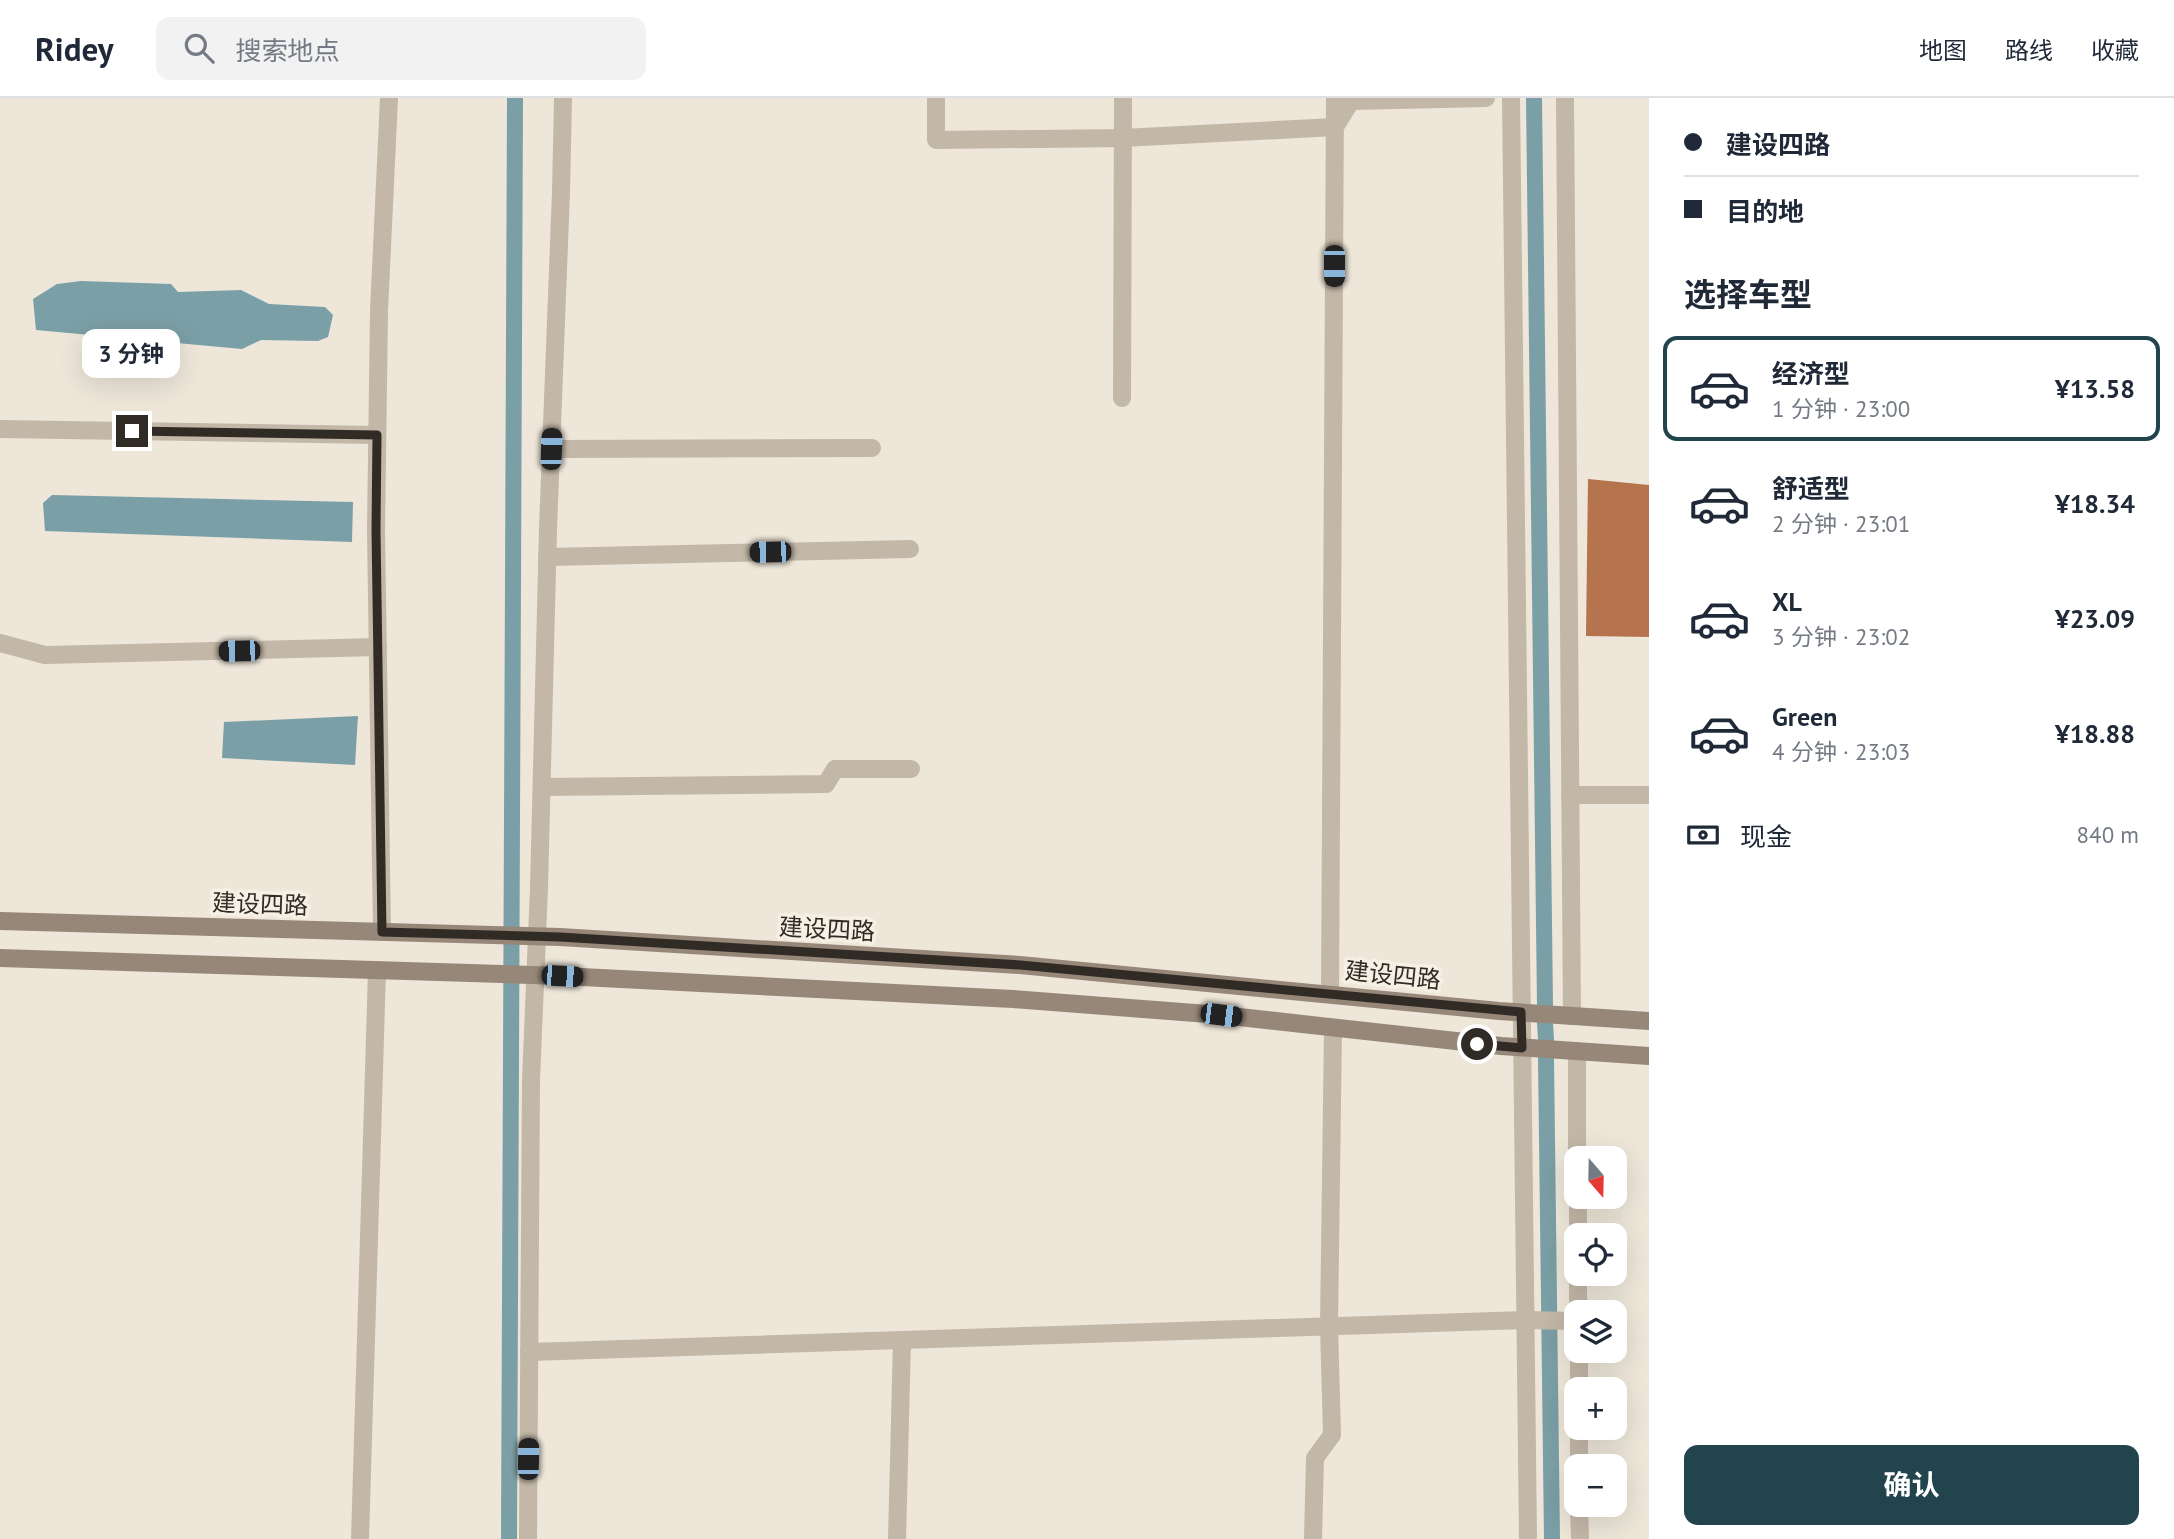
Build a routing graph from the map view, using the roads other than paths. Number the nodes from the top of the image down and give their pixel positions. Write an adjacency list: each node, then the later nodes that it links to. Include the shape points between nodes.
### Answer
1 (389, 98): 13 (street)
2 (563, 98): 15 (street)
3 (936, 98): 10 (street, via 936,140)
4 (1124, 98): 10 (street)
5 (1335, 98): 9 (street)
6 (1486, 98): 9 (street, via 1351,101)
7 (1511, 98): 29 (street)
8 (1565, 98): 22 (street)
9 (1335, 127): 10 (street); 28 (street)
10 (1123, 138): 11 (street)
11 (1122, 398)
12 (0, 429): 13 (street)
13 (377, 435): 19 (street)
14 (872, 448): 15 (street)
15 (551, 449): 17 (street)
16 (910, 549): 17 (street)
17 (547, 557): 21 (street)
18 (0, 643): 19 (street, via 45,655)
19 (377, 648): 25 (street)
20 (911, 769): 21 (street, via 835,769 826,784)
21 (542, 787): 41 (street, via 531,1080)
22 (1570, 795): 23 (street); 30 (street)
23 (1649, 795)
24 (0, 921): 25 (main road, 建设四路)
25 (382, 932): 28 (main road, 建设四路, via 1020,965)
26 (0, 958): 27 (main road)
27 (377, 970): 32 (main road, via 1013,999); 43 (street)
28 (1330, 994): 29 (main road, 建设四路)
29 (1521, 1012): 30 (main road, 建设四路); 33 (street)
30 (1572, 1016): 31 (main road, 建设四路)
31 (1649, 1021)
32 (1333, 1028): 33 (main road); 39 (street)
33 (1522, 1048): 34 (main road); 37 (street)
34 (1577, 1051): 35 (main road); 36 (street)
35 (1649, 1056)
36 (1577, 1146)
37 (1526, 1320): 38 (street); 39 (street); 47 (street)
38 (1564, 1321)
39 (1329, 1326): 40 (street); 46 (street, via 1332,1435 1315,1458)
40 (902, 1340): 41 (street); 45 (street)
41 (529, 1352): 44 (street)
42 (1580, 1517): 48 (street)
43 (360, 1539)
44 (527, 1539)
45 (897, 1539)
46 (1313, 1539)
47 (1528, 1539)
48 (1580, 1539)

